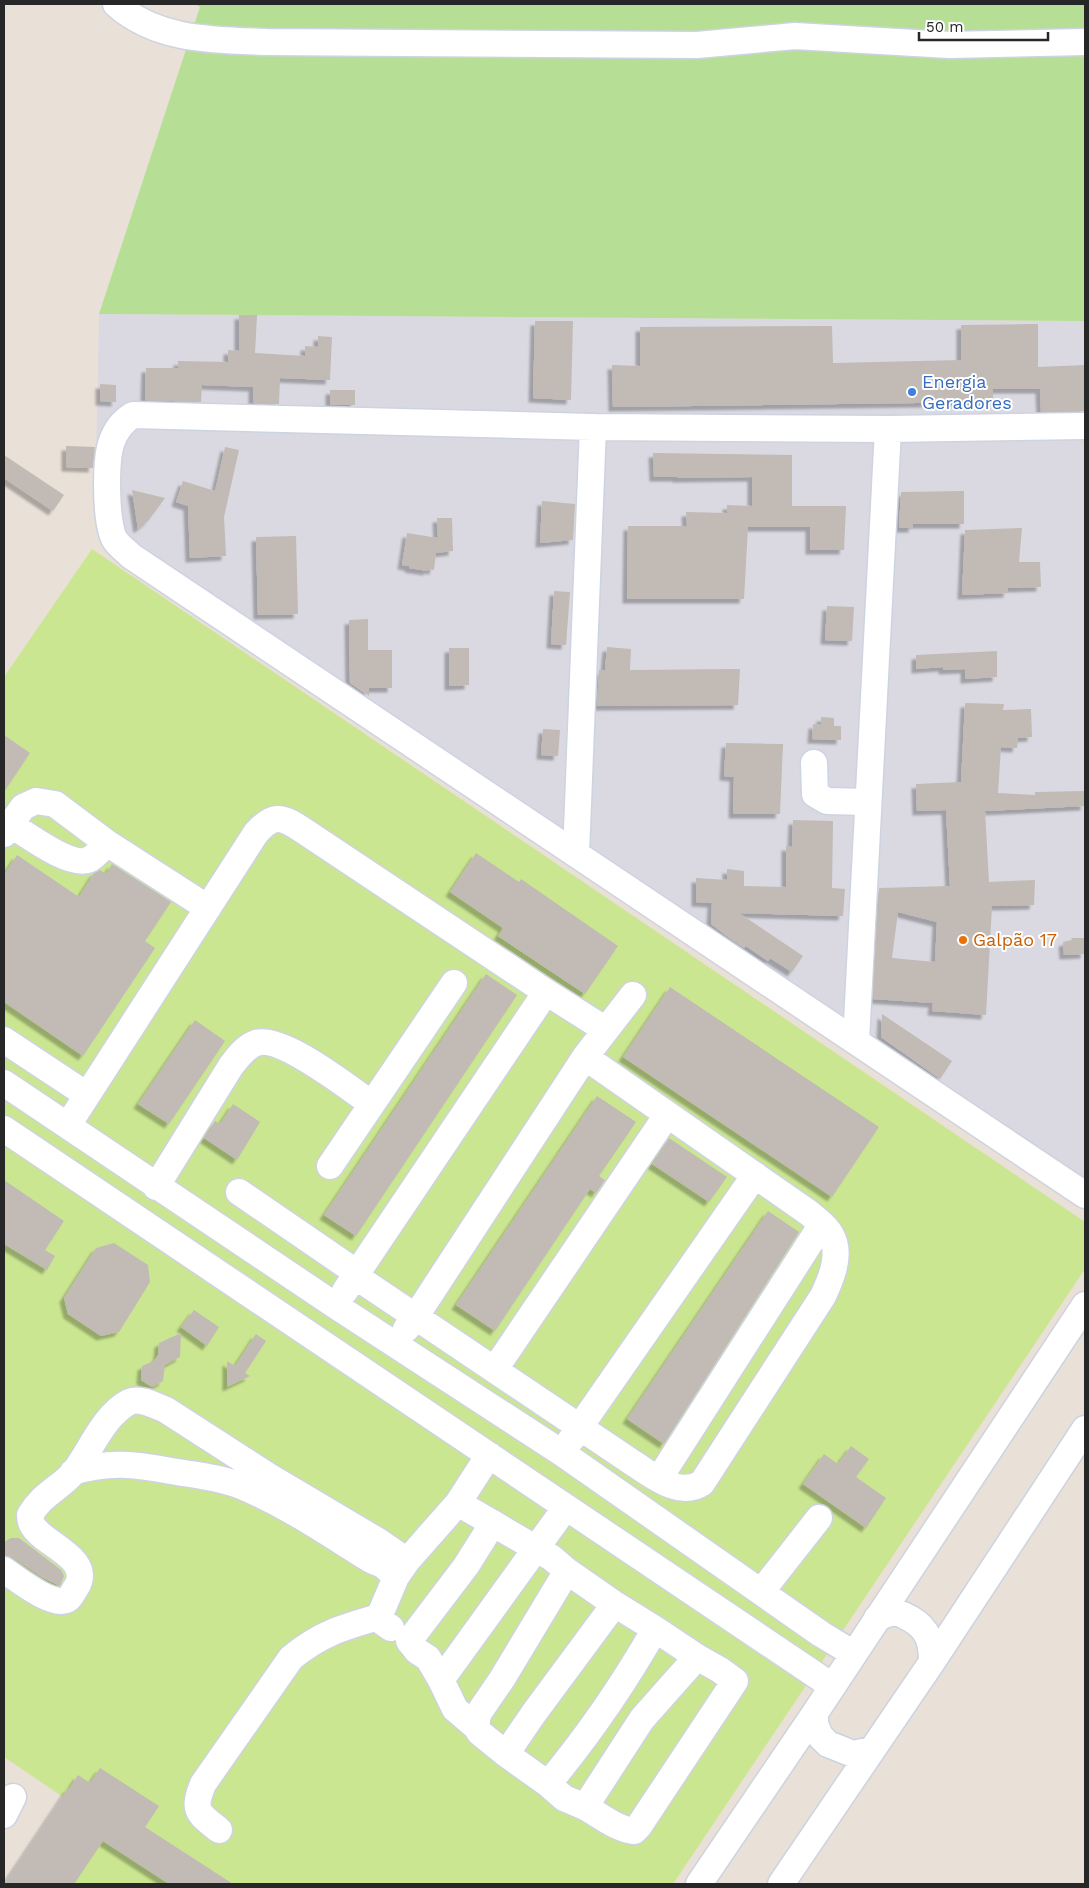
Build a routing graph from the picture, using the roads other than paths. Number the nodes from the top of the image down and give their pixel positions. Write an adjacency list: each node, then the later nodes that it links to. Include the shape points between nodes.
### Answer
1 (116, 4): 2 (lane, via 128,14 166,32 204,39 267,42 697,46 795,36 950,45)
2 (1085, 42)
3 (1085, 426): 5 (lane)
4 (593, 427): 5 (lane); 10 (lane); 10 (lane, via 133,415 119,426 111,442 107,476 107,500 114,539 131,556)
5 (888, 429): 7 (lane)
6 (814, 763): 7 (lane, via 815,794 827,801)
7 (868, 802): 17 (lane)
8 (7, 829): 9 (lane, via 67,858 90,859); 9 (lane, via 23,807 44,801 55,804)
9 (107, 843): 11 (lane)
10 (576, 854): 17 (lane)
11 (208, 908): 13 (lane, via 256,833 268,822 282,818); 20 (lane)
12 (454, 984): 21 (lane)
13 (546, 992): 15 (lane); 33 (lane)
14 (633, 995): 15 (lane)
15 (606, 1030): 18 (lane)
16 (4, 1040): 20 (lane)
17 (856, 1041): 29 (lane)
18 (585, 1057): 22 (lane); 36 (lane)
19 (4, 1083): 23 (lane)
20 (87, 1095): 23 (lane)
21 (372, 1104): 25 (lane); 27 (lane, via 303,1057 278,1044 256,1043 243,1051 230,1066)
22 (667, 1115): 26 (lane); 38 (lane)
23 (68, 1125): 27 (lane)
24 (4, 1129): 42 (lane)
25 (330, 1166)
26 (755, 1175): 31 (lane); 39 (lane)
27 (156, 1187): 32 (lane)
28 (239, 1192): 30 (lane)
29 (1085, 1195)
30 (284, 1224): 32 (lane); 33 (lane)
31 (822, 1224): 44 (lane); 44 (lane, via 832,1237 835,1265 818,1303 702,1483 687,1489)
32 (263, 1257): 35 (lane)
33 (351, 1271): 35 (lane); 36 (lane)
34 (1085, 1305): 57 (lane)
35 (336, 1306): 37 (lane)
36 (416, 1316): 37 (lane); 38 (lane)
37 (394, 1344): 41 (lane)
38 (495, 1369): 39 (lane)
39 (581, 1426): 41 (lane); 44 (lane)
40 (1085, 1430): 62 (lane)
41 (562, 1453): 54 (lane)
42 (489, 1456): 46 (lane); 47 (lane)
43 (73, 1472): 45 (lane, via 114,1464 145,1466 240,1486); 45 (lane, via 118,1410 136,1401 166,1410); 52 (lane, via 38,1502 30,1515 33,1528 79,1568 79,1582 72,1595 62,1602 50,1599)
44 (660, 1479)
45 (266, 1487): 51 (lane, via 374,1550 383,1565)
46 (458, 1503): 49 (lane); 51 (lane)
47 (566, 1507): 50 (lane); 64 (lane)
48 (819, 1518): 54 (lane)
49 (493, 1523): 50 (lane); 59 (lane, via 466,1566)
50 (536, 1548): 53 (lane); 63 (lane)
51 (402, 1569): 56 (lane)
52 (4, 1570)
53 (566, 1571): 55 (lane); 66 (lane, via 478,1714)
54 (762, 1592): 60 (lane)
55 (613, 1603): 58 (lane); 68 (lane)
56 (379, 1617): 59 (lane, via 380,1621); 71 (lane, via 342,1627 309,1644 291,1658 203,1784 197,1799 200,1815)
57 (877, 1618): 60 (lane); 62 (lane, via 896,1613 920,1625 932,1648)
58 (655, 1629): 61 (lane); 69 (lane, via 640,1657)
59 (408, 1640): 63 (lane, via 428,1658)
60 (854, 1654): 64 (lane)
61 (697, 1657): 70 (lane, via 642,1719); 70 (lane, via 736,1681 639,1826 634,1831 627,1830)
62 (932, 1662): 67 (lane)
63 (441, 1680): 66 (lane, via 455,1709)
64 (832, 1686): 65 (lane)
65 (815, 1713): 67 (lane, via 820,1736 828,1744 853,1754); 72 (lane)
66 (476, 1727): 68 (lane)
67 (872, 1750): 73 (lane)
68 (506, 1754): 69 (lane)
69 (548, 1784): 70 (lane, via 564,1798)
70 (585, 1806)
71 (219, 1830)
72 (699, 1884)
73 (781, 1884)

